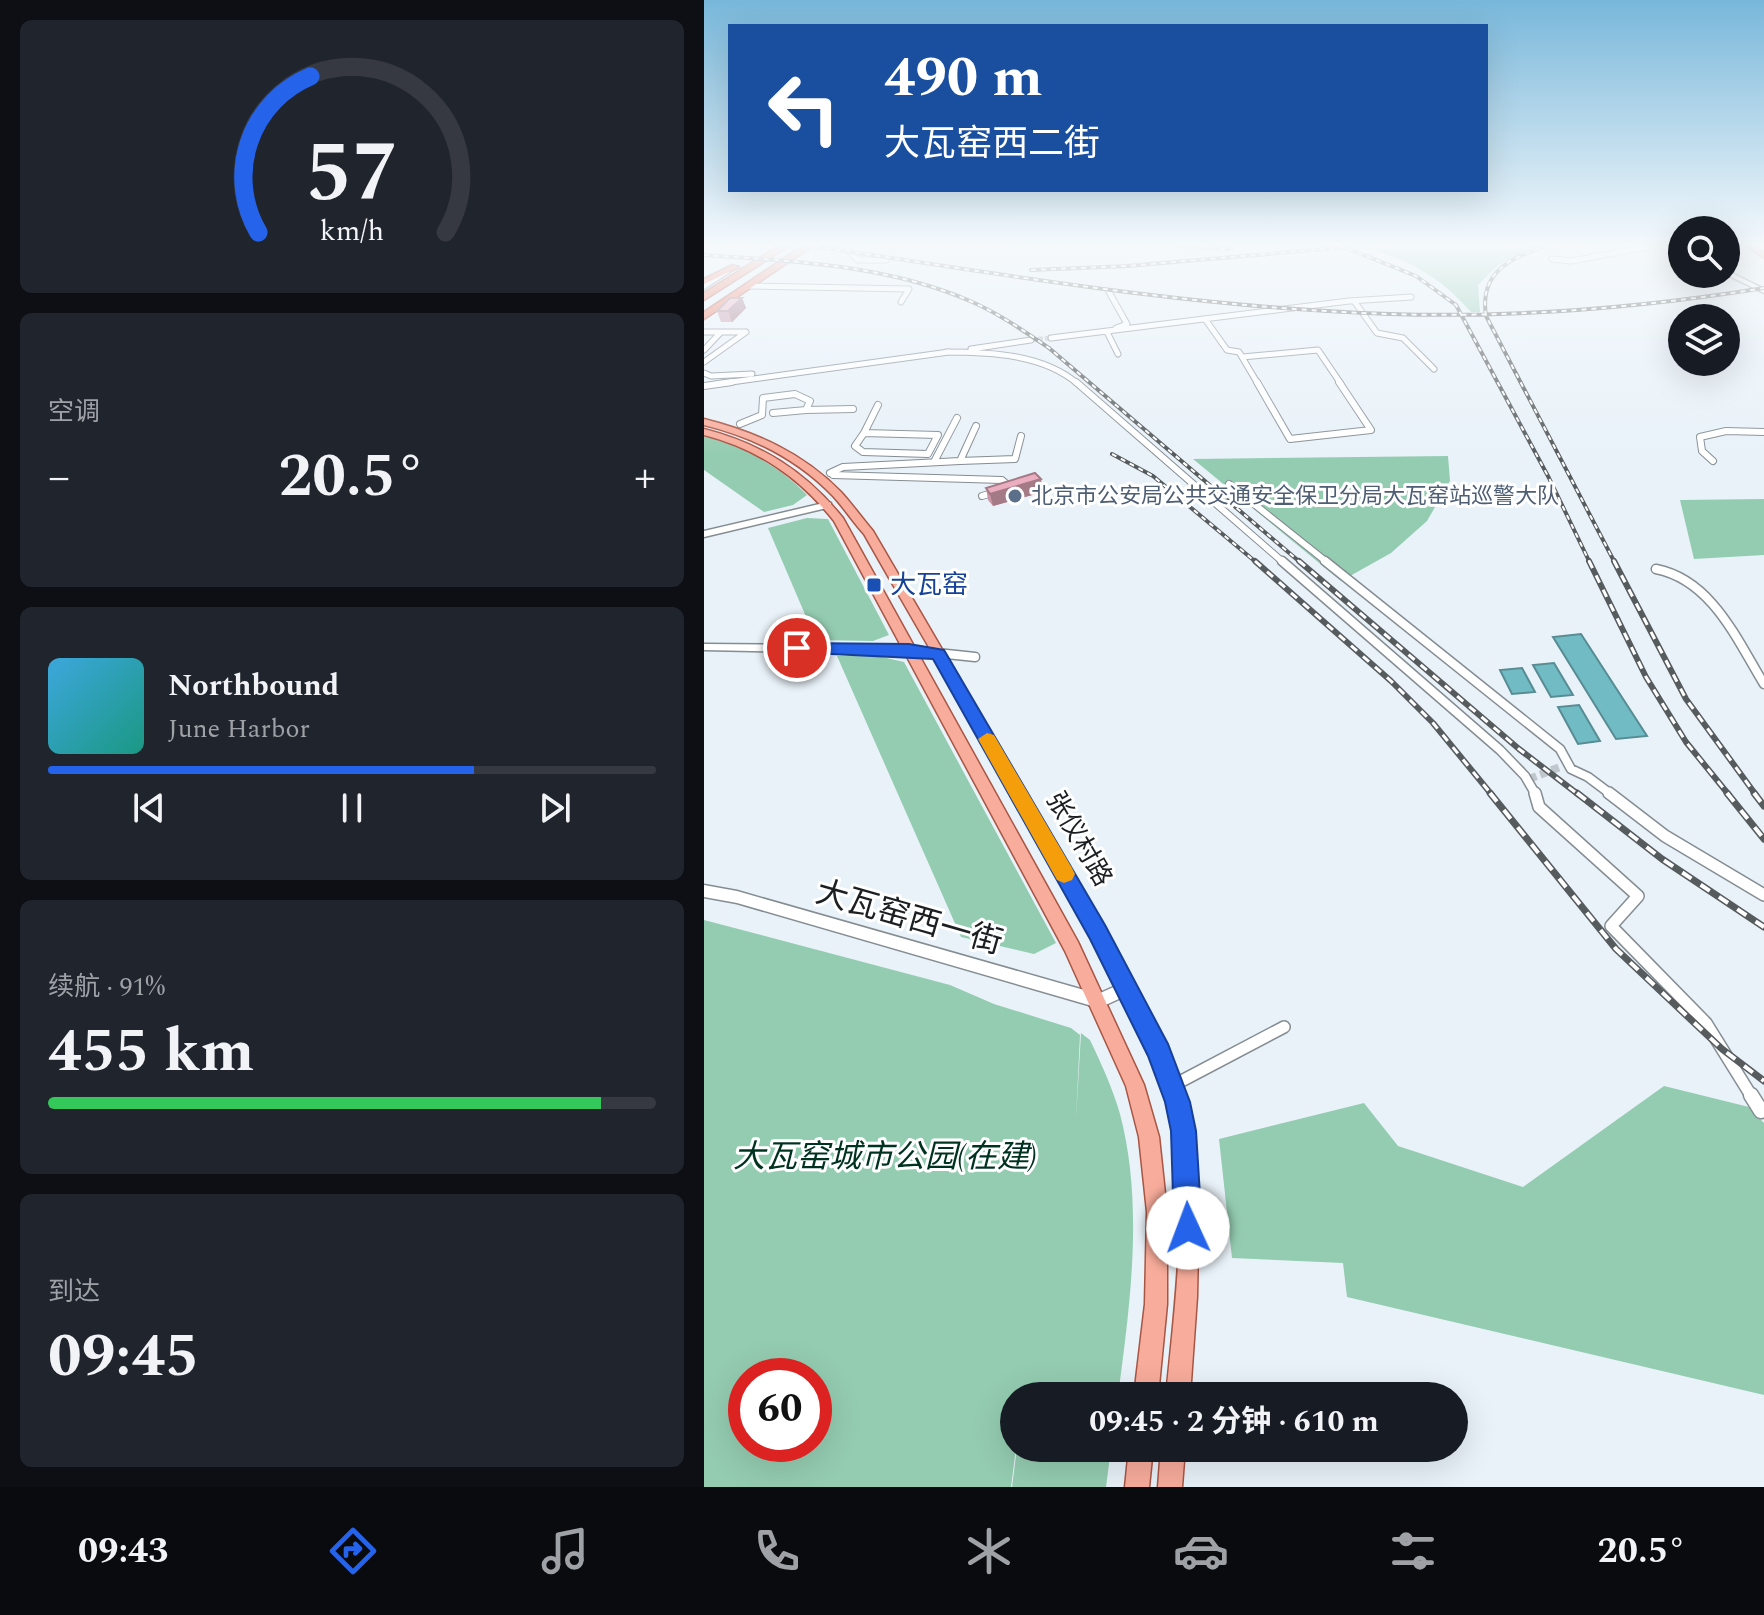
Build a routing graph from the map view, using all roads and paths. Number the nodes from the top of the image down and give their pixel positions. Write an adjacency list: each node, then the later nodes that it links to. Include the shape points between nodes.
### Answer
1 (1122, 314): 7 (street, via 1127,324)
2 (1243, 314): 4 (street)
3 (1364, 314): 15 (street, via 1377,333 1393,332 1416,344)
4 (1205, 319): 7 (street); 13 (street, via 1227,350)
5 (704, 332): 6 (street)
6 (721, 332): 10 (street); 14 (street, via 746,332)
7 (1104, 332): 8 (street); 12 (street)
8 (1051, 338)
9 (1031, 340): 11 (street)
10 (704, 350)
11 (946, 352): 18 (street); 58 (street, via 1034,362 1072,379 1500,750 1529,779 1539,807 1638,896 1611,926 1706,1023)
12 (1118, 354)
13 (1242, 357): 13 (street, via 1290,439 1371,430 1318,350)
14 (704, 362)
15 (1434, 369)
16 (704, 373): 17 (street)
17 (759, 373)
18 (704, 386)
19 (878, 405): 29 (street)
20 (853, 409): 21 (street)
21 (806, 410): 22 (street); 25 (street, via 810,401 795,394 763,398 762,415)
22 (773, 413)
23 (957, 418): 35 (street)
24 (704, 422): 47 (main road, 张仪村路, via 768,441 838,496 869,533)
25 (740, 424)
26 (976, 426): 33 (street)
27 (704, 432): 42 (main road, via 741,442 776,460)
28 (1764, 432): 34 (street, via 1700,437 1702,451)
29 (864, 433): 31 (street, via 855,446); 32 (street, via 938,435 928,454)
30 (1021, 436): 33 (street, via 1015,459)
31 (882, 453): 32 (street); 37 (street)
32 (896, 453): 36 (street)
33 (960, 461): 35 (street)
34 (1713, 461)
35 (934, 462): 36 (street)
36 (888, 464): 37 (street)
37 (875, 465): 40 (street, via 843,467 832,474 1002,480)
38 (1022, 484): 40 (street)
39 (1229, 484): 51 (street, via 1560,749)
40 (1011, 488): 41 (street)
41 (982, 496)
42 (828, 505): 43 (street); 46 (main road)
43 (704, 534)
44 (1656, 569): 49 (street, via 1669,569 1699,586)
45 (704, 647): 46 (street)
46 (909, 650): 47 (street); 55 (main road)
47 (938, 654): 48 (street); 54 (main road, 张仪村路)
48 (975, 657)
49 (1764, 684)
50 (1560, 767): 51 (street)
51 (1571, 769): 53 (street, via 1665,836)
52 (704, 891): 55 (street, 大瓦窑西一街)
53 (1764, 895)
54 (1127, 988): 55 (street); 57 (main road, 张仪村路)
55 (1099, 1001): 59 (main road, via 1144,1110 1154,1175 1156,1304)
56 (1284, 1027): 57 (street)
57 (1172, 1086): 60 (main road, 张仪村路, via 1184,1131 1188,1208)
58 (1761, 1111)
59 (1148, 1382)
60 (1179, 1382)
61 (1140, 1462): 63 (main road)
62 (1172, 1462): 64 (main road)
63 (1137, 1487)
64 (1170, 1487)

